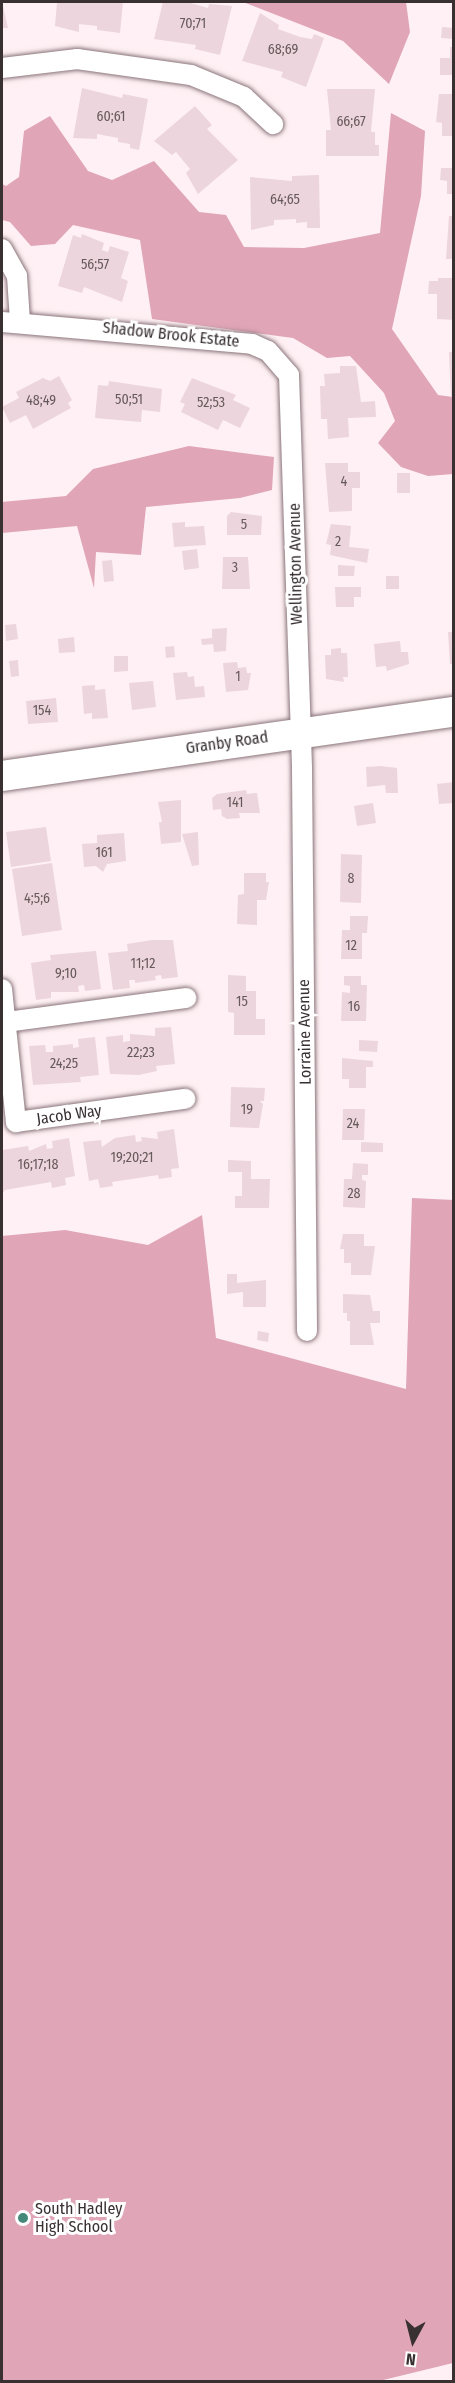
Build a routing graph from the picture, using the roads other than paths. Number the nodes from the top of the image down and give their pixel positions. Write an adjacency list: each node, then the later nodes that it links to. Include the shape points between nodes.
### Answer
1 (2, 68): 2 (street, via 77,59 191,75 244,97)
2 (273, 124)
3 (2, 249): 4 (street, Shadow Brook Estate, via 17,276)
4 (11, 321): 5 (street, Shadow Brook Estate, via 252,344 282,363 289,375)
5 (292, 395): 7 (street, Wellington Avenue)
6 (453, 712): 7 (main road, Granby Road)
7 (301, 734): 8 (main road, Granby Road); 13 (street, Lorraine Avenue)
8 (2, 776)
9 (2, 989): 11 (street, Jacob Way)
10 (186, 998): 11 (street)
11 (6, 1022): 12 (street, Jacob Way, via 16,1122)
12 (185, 1099)
13 (307, 1331)

